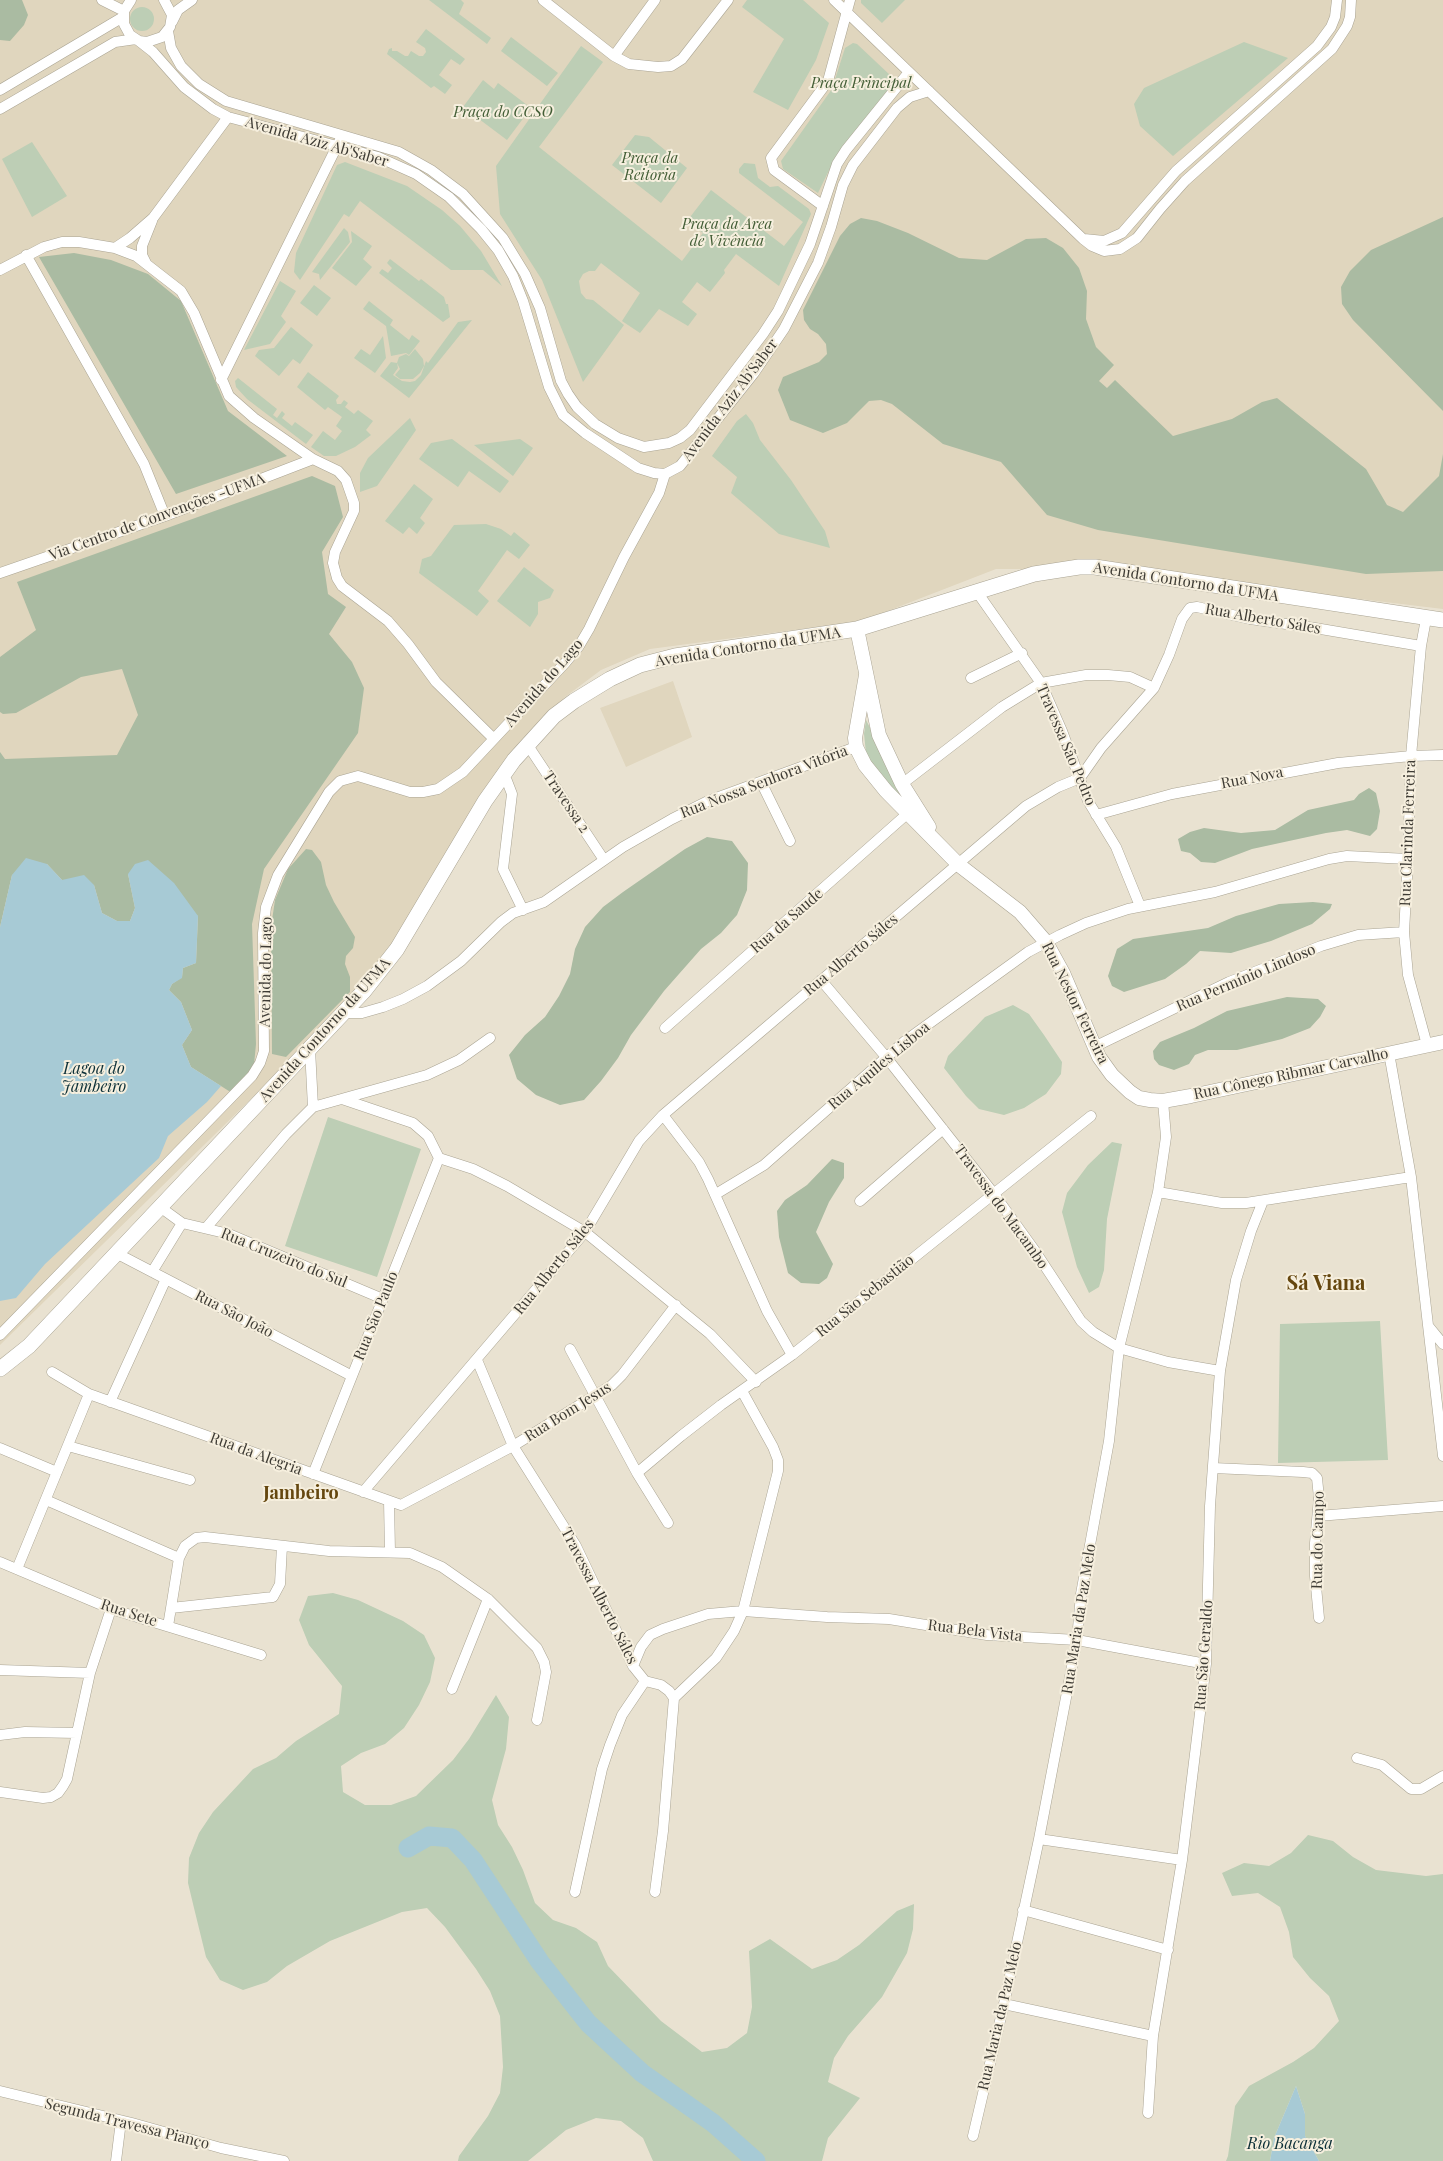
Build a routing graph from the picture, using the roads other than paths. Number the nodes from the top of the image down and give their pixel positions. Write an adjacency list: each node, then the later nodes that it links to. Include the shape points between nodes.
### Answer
1 (102, 0): 13 (street)
2 (131, 0): 13 (street)
3 (164, 0): 14 (street, Avenida Aziz Ab'Saber, via 172,14)
4 (192, 0): 14 (street, via 178,10)
5 (543, 0): 16 (street)
6 (655, 0): 16 (street)
7 (728, 0): 16 (street, via 682,60 671,66 640,66)
8 (834, 0): 12 (street)
9 (850, 0): 12 (street)
10 (1336, 0): 28 (street, via 1331,27 1317,46 1176,171 1122,233 1104,242)
11 (1351, 0): 28 (street, via 1350,17 1332,49 1185,181 1133,241 1120,249 1104,250)
12 (846, 12): 17 (street); 26 (street, via 828,81 771,158 774,170)
13 (123, 14): 15 (street, Avenida Aziz Ab'Saber, via 126,30); 18 (street)
14 (170, 27): 15 (street, via 155,41); 22 (street, Avenida Aziz Ab'Saber, via 171,48 181,66 199,84 226,102)
15 (137, 40): 20 (street, via 115,42); 21 (street, Avenida Aziz Ab'Saber, via 153,52 184,87)
16 (614, 56)
17 (909, 72): 19 (street); 24 (street, Avenida Aziz Ab'Saber, via 846,150)
18 (0, 90)
19 (929, 91): 25 (street, Avenida Aziz Ab'Saber, via 910,97 897,108 858,157); 28 (street)
20 (0, 109)
21 (228, 118): 23 (street, Avenida Aziz Ab'Saber); 27 (street)
22 (343, 134): 23 (street); 26 (street, Avenida Aziz Ab'Saber, via 416,161 476,207 503,238 525,274 540,308 561,381 577,407 595,424 618,438 644,447 669,443 690,430 753,349 791,286)
23 (337, 145): 33 (street); 35 (street, Avenida Aziz Ab'Saber, via 378,157 416,174 464,211 498,250 513,276 549,387 563,415 638,468)
24 (831, 179): 25 (street); 26 (street, Avenida Aziz Ab'Saber)
25 (843, 185): 35 (street, Avenida Aziz Ab'Saber, via 825,245 784,329 689,456 680,466)
26 (823, 206)
27 (153, 218): 29 (street); 31 (street, via 142,246)
28 (1083, 239)
29 (114, 248): 30 (street, via 62,242); 31 (street)
30 (26, 254): 32 (street); 36 (street, via 144,464)
31 (146, 263): 33 (street, via 186,298)
32 (0, 270)
33 (221, 380): 34 (street, via 229,396 240,407)
34 (313, 459): 36 (street, Via Centro de Convenções -UFMA); 48 (street, via 338,471 346,480 354,502 352,518 333,558 337,578 351,594 388,621 436,682)
35 (664, 474): 48 (street, Avenida do Lago, via 660,493 579,646)
36 (165, 516): 37 (street, Via Centro de Convenções -UFMA)
37 (0, 573)
38 (977, 592): 39 (main road, Avenida Contorno da UFMA, via 1034,574 1095,566); 41 (main road, Avenida Contorno da UFMA); 43 (street, Travessa São Pedro)
39 (1426, 619): 40 (main road, Avenida Contorno da UFMA); 42 (street, Rua Clarinda Ferreira)
40 (1443, 620)
41 (857, 629): 44 (street, Rua Nestor Ferreira); 49 (main road, Avenida Contorno da UFMA, via 675,656 640,665 574,701)
42 (1421, 646): 47 (street, Rua Alberto Sáles, via 1193,607 1182,619); 52 (street, Rua Clarinda Ferreira)
43 (1022, 653): 45 (street); 46 (street, Travessa São Pedro)
44 (866, 675): 50 (street, Rua Nestor Ferreira); 56 (street, Rua Nestor Ferreira, via 879,735)
45 (971, 678)
46 (1041, 683): 47 (street, via 1086,675 1108,675 1130,677); 54 (street, Travessa São Pedro); 56 (street, via 1002,707)
47 (1154, 688): 54 (street, Rua Alberto Sáles, via 1101,748)
48 (494, 739): 102 (street, Avenida do Lago, via 463,772 438,789 410,792 358,776 346,778 335,785 278,875 266,907 263,933 264,1051 260,1063 252,1076)
49 (527, 744): 53 (main road, Avenida Contorno da UFMA); 62 (street, Travessa 2)
50 (856, 746): 55 (street, Rua Nossa Senhora Vitória); 57 (street, Rua Nestor Ferreira, via 864,765)
51 (1443, 755): 52 (street, Rua Nova)
52 (1411, 756): 58 (street, Rua Nova, via 1338,763 1262,776 1172,794); 61 (street, Rua Clarinda Ferreira)
53 (502, 776): 65 (street, via 512,794 503,869); 69 (main road, Avenida Contorno da UFMA, via 397,949)
54 (1080, 778): 58 (street, Travessa São Pedro); 63 (street, Rua Alberto Sáles, via 1026,806)
55 (761, 782): 59 (street); 62 (street, Rua Nossa Senhora Vitória, via 708,801)
56 (902, 784): 60 (street, Rua Nestor Ferreira)
57 (907, 814): 60 (street, Rua Nestor Ferreira); 70 (street, Rua da Saude)
58 (1096, 815): 64 (street, Travessa São Pedro, via 1116,847)
59 (790, 841)
60 (943, 849): 63 (street, Rua Nestor Ferreira)
61 (1408, 859): 64 (street, Rua Aquiles Lisboa, via 1339,857 1216,892); 66 (street, Rua Clarinda Ferreira)
62 (604, 860): 65 (street, Rua Nossa Senhora Vitória, via 544,902)
63 (959, 865): 67 (street, Rua Nestor Ferreira, via 1020,912); 68 (street, Rua Alberto Sáles)
64 (1140, 906): 67 (street, Rua Aquiles Lisboa, via 1086,923)
65 (523, 910): 69 (street, Rua Nossa Senhora Vitória, via 500,922 461,962 426,986 383,1007 362,1013)
66 (1404, 932): 73 (street, Rua Clarinda Ferreira, via 1408,975); 74 (street, Rua Permínio Lindoso, via 1358,934 1321,946 1229,982)
67 (1046, 942): 74 (street, Rua Nestor Ferreira, via 1063,973); 77 (street, Rua Aquiles Lisboa)
68 (821, 980): 77 (street, Travessa do Macambo); 82 (street, Rua Alberto Sáles)
69 (343, 1013): 75 (main road, Avenida Contorno da UFMA)
70 (665, 1028)
71 (490, 1038): 79 (street, via 427,1076)
72 (1443, 1042): 73 (street, Rua Cônego Ribmar Carvalho)
73 (1427, 1045): 76 (street, Rua Cônego Ribmar Carvalho)
74 (1094, 1047): 78 (street, Rua Nestor Ferreira, via 1112,1075)
75 (310, 1049): 81 (street); 92 (main road, Avenida Contorno da UFMA)
76 (1389, 1053): 80 (street, Rua Cônego Ribmar Carvalho); 86 (street)
77 (886, 1057): 84 (street, Travessa do Macambo); 88 (street, Rua Aquiles Lisboa, via 764,1165)
78 (1139, 1098): 80 (street, Rua Cônego Ribmar Carvalho)
79 (342, 1099): 81 (street); 85 (street, via 413,1123 428,1136)
80 (1163, 1101): 87 (street, Rua Maria da Paz Melo, via 1166,1137)
81 (313, 1107): 94 (street)
82 (663, 1115): 88 (street, via 699,1162); 95 (street, Rua Alberto Sáles, via 639,1141)
83 (1091, 1116): 89 (street, Rua São Sebastião)
84 (943, 1130): 89 (street, Travessa do Macambo); 90 (street)
85 (439, 1158): 95 (street, via 473,1169 507,1186); 99 (street, Rua São Paulo)
86 (1411, 1177): 91 (street); 101 (street)
87 (1158, 1192): 91 (street, via 1222,1203); 104 (street, Rua Maria da Paz Melo)
88 (716, 1194): 106 (street, via 767,1311)
89 (994, 1194): 104 (street, Travessa do Macambo, via 1081,1321); 106 (street, Rua São Sebastião)
90 (860, 1201)
91 (1262, 1201): 109 (street, Rua São Geraldo, via 1236,1280)
92 (160, 1207): 93 (street, Rua Cruzeiro do Sul); 96 (main road, Avenida Contorno da UFMA)
93 (182, 1223): 94 (street, Rua Cruzeiro do Sul); 97 (street)
94 (206, 1228): 99 (street, Rua Cruzeiro do Sul, via 229,1234)
95 (585, 1232): 100 (street); 107 (street, Rua Alberto Sáles)
96 (116, 1253): 97 (street, Rua São João); 108 (main road, Avenida Contorno da UFMA, via 29,1346)
97 (152, 1272): 98 (street, Rua São João)
98 (166, 1279): 111 (street, Rua São João); 116 (street)
99 (383, 1299): 111 (street, Rua São Paulo)
100 (676, 1305): 112 (street, via 710,1334); 115 (street, Rua Bom Jesus, via 622,1375)
101 (1428, 1327): 103 (street); 120 (street)
102 (0, 1334)
103 (1443, 1344)
104 (1119, 1348): 109 (street, Travessa do Macambo, via 1168,1362); 143 (street, Rua Maria da Paz Melo, via 1110,1441 1081,1594)
105 (570, 1349): 115 (street)
106 (792, 1355): 112 (street, Rua São Sebastião)
107 (477, 1360): 118 (street, Travessa Alberto Sáles); 126 (street, Rua Alberto Sáles)
108 (0, 1369)
109 (1220, 1371): 121 (street, Rua São Geraldo)
110 (52, 1372): 114 (street, Rua da Alegria)
111 (352, 1376): 124 (street, Rua São Paulo)
112 (756, 1382): 113 (street, Rua São Sebastião)
113 (742, 1391): 123 (street, Rua São Sebastião, via 680,1436); 140 (street, via 778,1460)
114 (89, 1394): 116 (street, Rua da Alegria); 117 (street)
115 (595, 1395): 118 (street, Rua Bom Jesus); 123 (street)
116 (110, 1402): 124 (street, Rua da Alegria)
117 (68, 1446): 122 (street); 125 (street)
118 (513, 1446): 128 (street, Rua da Alegria, via 401,1505); 146 (street, Travessa Alberto Sáles, via 576,1546)
119 (0, 1448): 122 (street)
120 (1443, 1456)
121 (1213, 1468): 130 (street, Rua do Campo, via 1312,1473 1319,1485); 145 (street, Rua São Geraldo)
122 (57, 1472): 127 (street)
123 (637, 1473): 131 (street)
124 (313, 1474): 126 (street, Rua da Alegria)
125 (190, 1480)
126 (363, 1492): 128 (street, Rua da Alegria)
127 (46, 1500): 134 (street); 136 (street)
128 (389, 1501): 133 (street)
129 (1443, 1506): 130 (street)
130 (1318, 1516): 141 (street, Rua do Campo, via 1315,1576)
131 (668, 1523)
132 (282, 1546): 133 (street); 134 (street, via 196,1538 185,1546); 138 (street, via 280,1584 273,1597)
133 (390, 1552): 137 (street, via 410,1553 442,1567)
134 (179, 1558): 138 (street)
135 (0, 1562): 136 (street, Rua Sete)
136 (16, 1569): 139 (street, Rua Sete)
137 (488, 1599): 150 (street); 152 (street, via 537,1648 544,1662 546,1672)
138 (171, 1608): 142 (street)
139 (111, 1609): 142 (street, Rua Sete); 148 (street)
140 (743, 1611): 143 (street, Rua Bela Vista, via 889,1619 988,1635); 146 (street, Rua Bela Vista, via 708,1614 663,1629 650,1636 641,1647); 151 (street, via 716,1658)
141 (1319, 1618)
142 (168, 1626): 144 (street, Rua Sete)
143 (1077, 1640): 145 (street, Rua Bela Vista); 158 (street, Rua Maria da Paz Melo)
144 (261, 1655)
145 (1206, 1664): 159 (street, Rua São Geraldo)
146 (633, 1666): 149 (street, Travessa Alberto Sáles)
147 (0, 1670): 148 (street)
148 (90, 1674): 153 (street)
149 (645, 1681): 151 (street, Travessa Alberto Sáles, via 660,1685); 160 (street, via 622,1715 607,1753)
150 (452, 1689)
151 (674, 1698): 161 (street)
152 (537, 1720)
153 (77, 1733): 154 (street); 157 (street, via 67,1779 58,1793 43,1798)
154 (0, 1734)
155 (1357, 1758): 156 (street, via 1382,1765 1412,1789 1422,1789)
156 (1443, 1776)
157 (0, 1792)
158 (1039, 1839): 159 (street); 162 (street, Rua Maria da Paz Melo)
159 (1182, 1860): 163 (street, Rua São Geraldo)
160 (575, 1892)
161 (655, 1892)
162 (1023, 1910): 163 (street); 164 (street, Rua Maria da Paz Melo)
163 (1168, 1950): 165 (street, Rua São Geraldo)
164 (1004, 2004): 165 (street); 169 (street, Rua Maria da Paz Melo)
165 (1153, 2036): 167 (street, Rua São Geraldo)
166 (0, 2091): 168 (street, Segunda Travessa Pianço)
167 (1148, 2113)
168 (121, 2121): 170 (street); 171 (street, Segunda Travessa Pianço)
169 (973, 2136)
170 (116, 2161)
171 (284, 2161)

